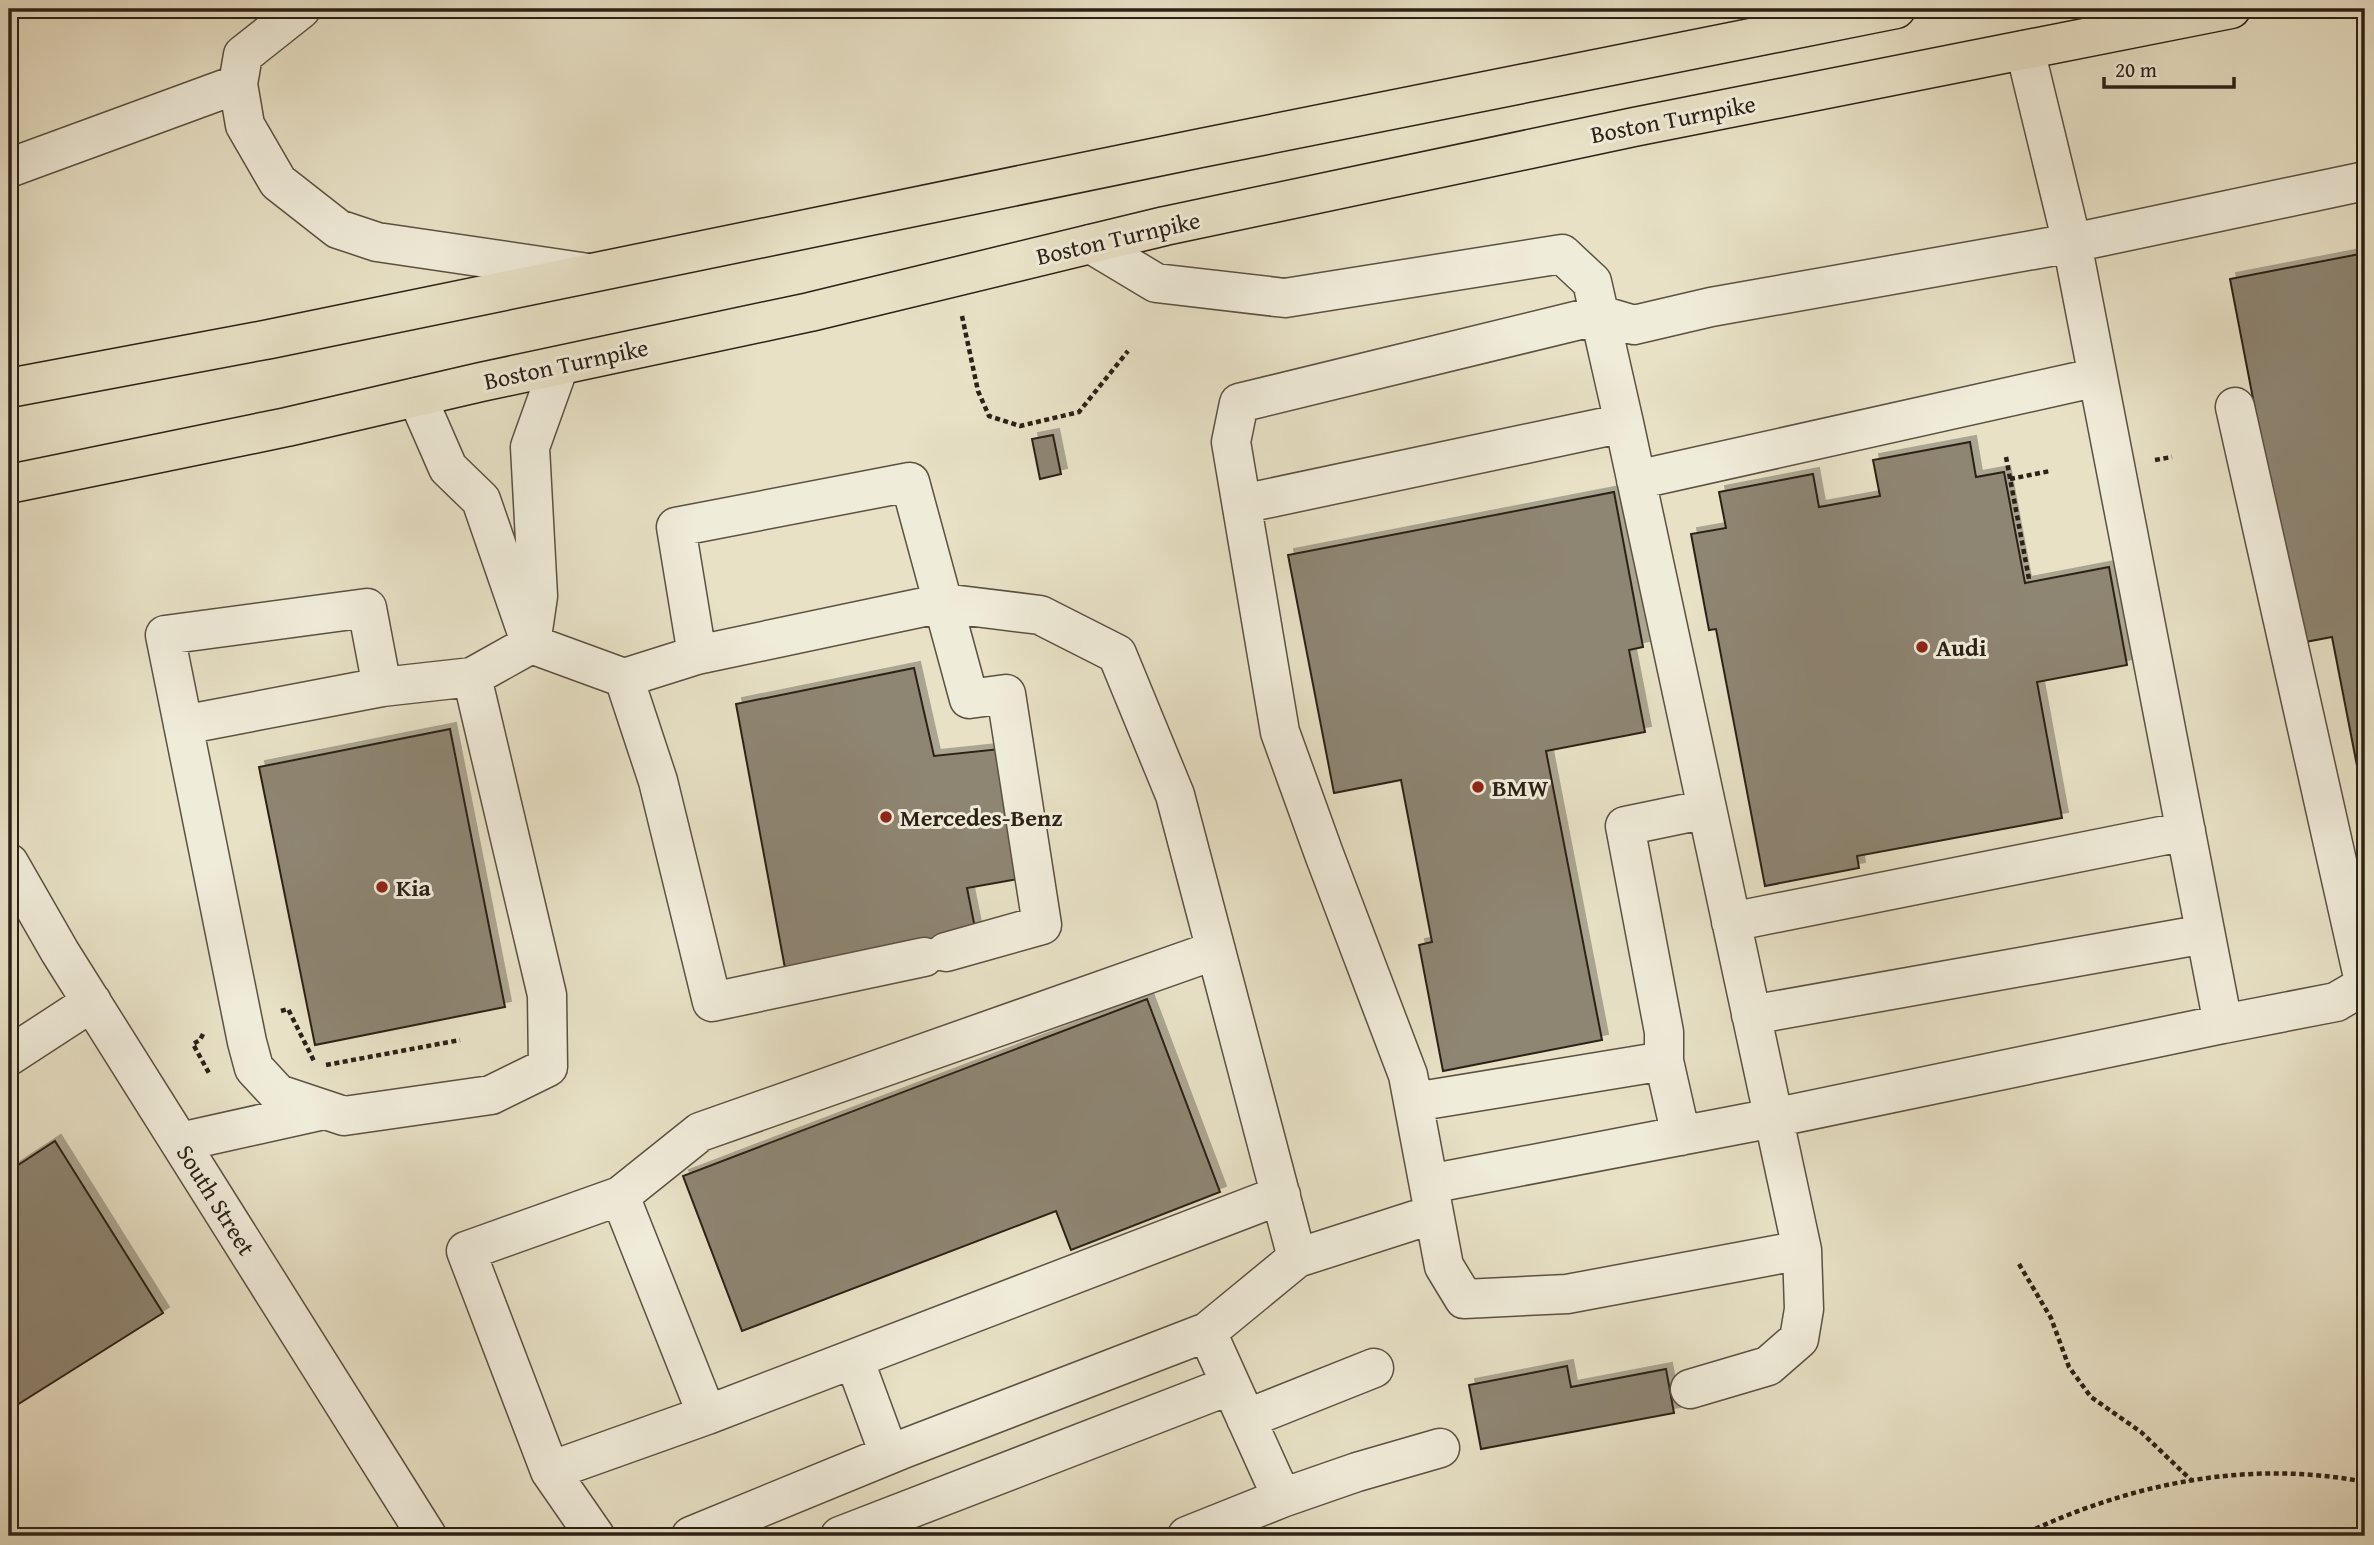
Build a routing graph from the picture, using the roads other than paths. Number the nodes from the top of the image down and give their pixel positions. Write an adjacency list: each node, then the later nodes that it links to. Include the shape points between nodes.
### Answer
1 (301, 9): 6 (street, via 243,55)
2 (1896, 9): 4 (highway)
3 (2231, 9): 5 (highway, Boston Turnpike)
4 (1799, 18): 11 (highway)
5 (2025, 50): 9 (street); 10 (highway, Boston Turnpike, via 1620,130)
6 (238, 84): 7 (street); 11 (street, via 245,125 278,182 338,229 377,242)
7 (9, 168)
8 (2365, 181): 9 (street)
9 (2072, 243): 12 (street, via 1710,307 1634,325); 14 (street)
10 (1091, 244): 12 (street, via 1156,283 1285,298 1562,254 1592,282); 13 (highway, Boston Turnpike)
11 (590, 273): 15 (highway, via 270,340)
12 (1600, 315): 18 (street); 21 (street, via 1239,403 1231,442)
13 (559, 366): 16 (highway, Boston Turnpike); 23 (street, via 530,447 538,596)
14 (2098, 377): 19 (street); 30 (street)
15 (9, 388)
16 (416, 397): 20 (highway, Boston Turnpike); 23 (street, via 448,468 481,500)
17 (2235, 407): 35 (street)
18 (1624, 423): 19 (street); 21 (street)
19 (1636, 480): 29 (street)
20 (9, 484)
21 (1242, 504): 41 (street, via 1280,732 1408,1075)
22 (943, 603): 24 (street); 24 (street, via 910,482 676,527); 26 (street, via 969,699 1006,694 1042,925 935,955 712,1002 658,781); 34 (street, via 1040,615 1117,654 1175,795)
23 (531, 644): 25 (street); 26 (street)
24 (697, 655): 26 (street)
25 (472, 677): 27 (street); 42 (street, via 547,995 548,1067 491,1094 344,1116)
26 (624, 678)
27 (382, 687): 28 (street); 28 (street, via 367,608 165,635)
28 (183, 725): 42 (street, via 254,1068 278,1094)
29 (1707, 809): 32 (street); 40 (street, via 1625,825 1664,1032)
30 (2186, 831): 32 (street); 33 (street)
31 (12, 876): 36 (street, South Street)
32 (1731, 922): 37 (street)
33 (2205, 934): 37 (street); 38 (street)
34 (1216, 950): 46 (street); 47 (street, via 700,1132)
35 (2365, 986): 38 (street, via 2336,1002)
36 (92, 1002): 39 (street); 45 (street, South Street)
37 (1751, 1015): 43 (street)
38 (2223, 1024): 43 (street)
39 (9, 1056)
40 (1664, 1061): 41 (street); 44 (street)
41 (1414, 1102): 48 (street)
42 (324, 1110): 45 (street)
43 (1773, 1118): 44 (street); 49 (street)
44 (1681, 1136): 48 (street)
45 (180, 1142): 61 (street, South Street)
46 (1281, 1195): 50 (street); 52 (street)
47 (620, 1196): 56 (street); 59 (street, via 466,1251)
48 (1432, 1199): 49 (street, via 1444,1266 1464,1299 1567,1294); 50 (street)
49 (1802, 1250): 54 (street, via 1804,1310 1799,1339 1768,1366)
50 (1297, 1258): 51 (street)
51 (1207, 1332): 55 (street); 58 (street)
52 (854, 1359): 56 (street); 58 (street)
53 (1374, 1368): 55 (street)
54 (1690, 1390)
55 (1239, 1402): 60 (street); 64 (street)
56 (707, 1415): 59 (street)
57 (1440, 1448): 60 (street)
58 (890, 1454): 63 (street)
59 (551, 1471): 62 (street)
60 (1282, 1498): 65 (street)
61 (427, 1536)
62 (595, 1536)
63 (691, 1536)
64 (840, 1536)
65 (1187, 1536)

